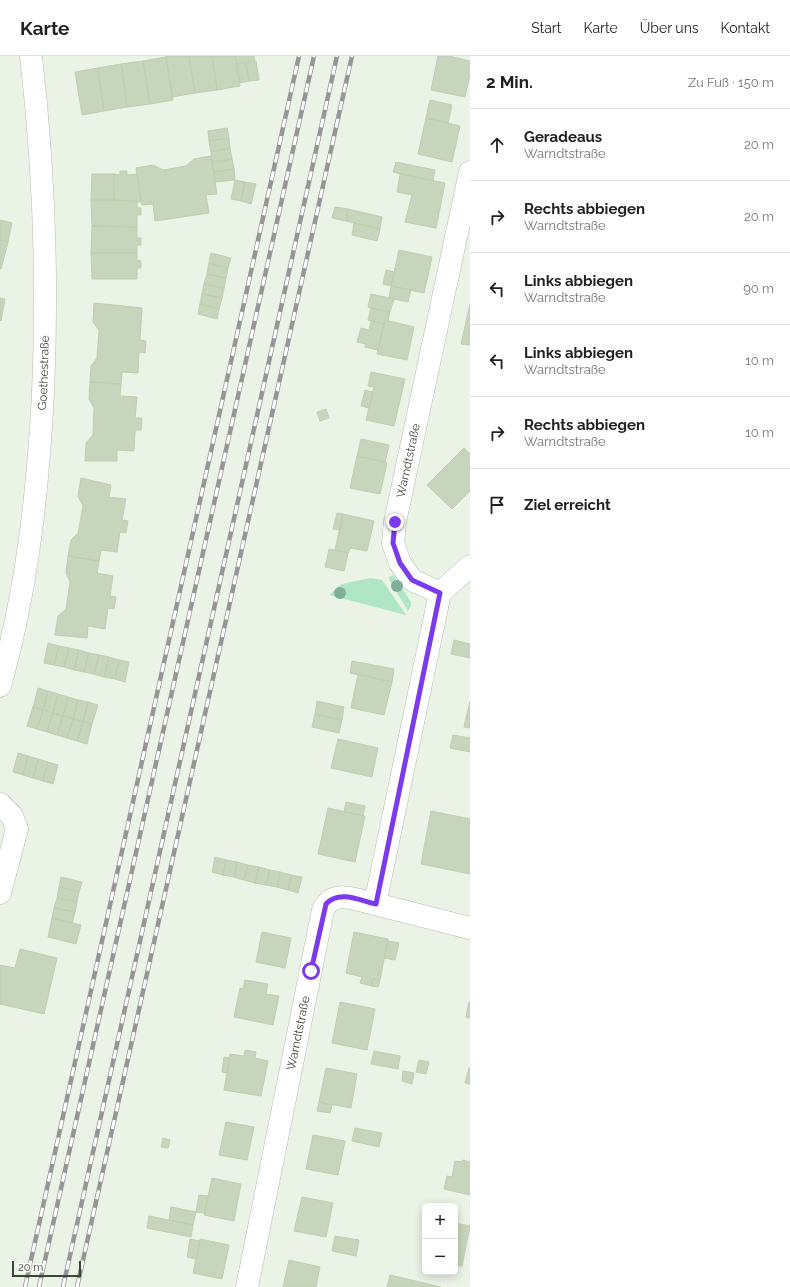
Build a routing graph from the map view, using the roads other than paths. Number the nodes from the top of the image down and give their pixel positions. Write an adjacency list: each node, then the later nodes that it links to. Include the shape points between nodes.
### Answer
1 (31, 56): 5 (street, Goethestraße, via 44,240 42,408 30,543 16,622)
2 (470, 172): 4 (street, Warndtstraße, via 395,522 393,543 400,563 412,580)
3 (470, 566): 4 (street)
4 (440, 593): 9 (street)
5 (0, 686)
6 (0, 804): 7 (street, via 12,816 17,829)
7 (5, 856): 8 (street)
8 (0, 893)
9 (376, 904): 10 (street); 11 (street, Warndtstraße, via 337,897 331,899 323,910)
10 (470, 928)
11 (247, 1287)

